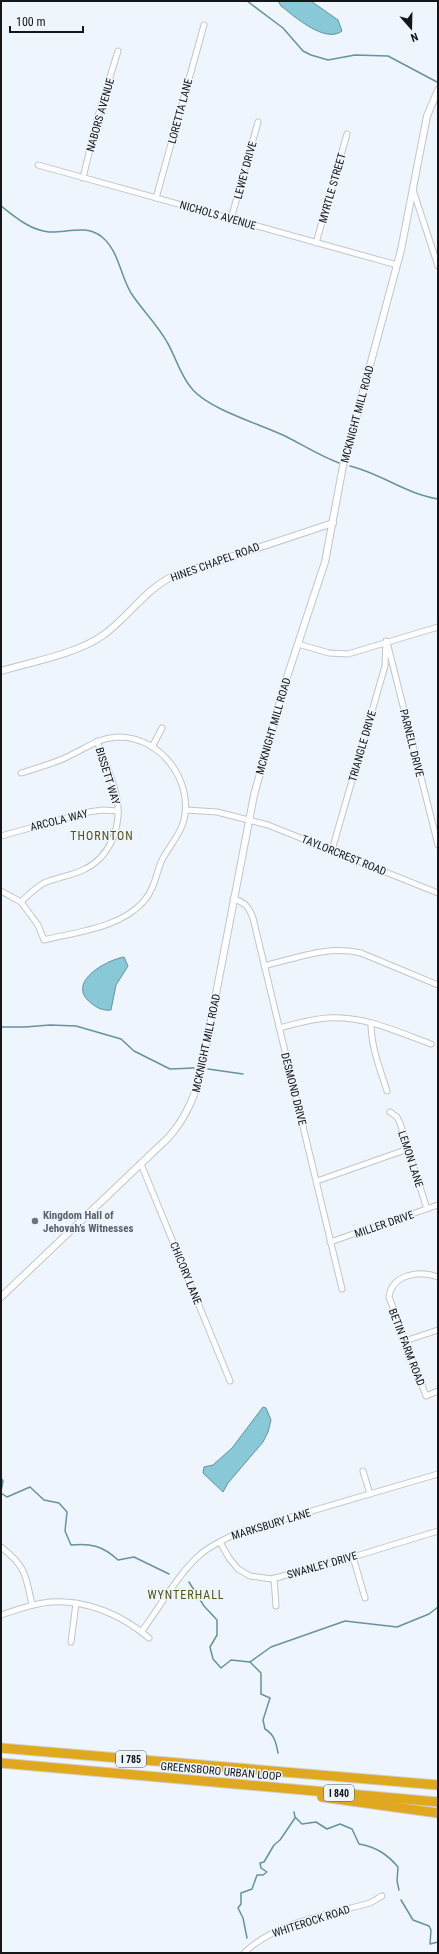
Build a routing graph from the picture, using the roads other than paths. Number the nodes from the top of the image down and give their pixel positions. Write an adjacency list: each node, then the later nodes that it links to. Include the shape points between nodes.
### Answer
1 (204, 25): 9 (street, LORETTA LANE)
2 (118, 52): 7 (street, NABORS AVENUE, via 97,119)
3 (438, 90): 8 (street, MCKNIGHT MILL ROAD, via 428,116)
4 (258, 122): 10 (street, LEWEY DRIVE)
5 (347, 134): 11 (street, MYRTLE STREET)
6 (38, 165): 7 (street, NICHOLS AVENUE)
7 (83, 178): 9 (street, NICHOLS AVENUE)
8 (414, 190): 12 (street, MCKNIGHT MILL ROAD); 13 (street)
9 (156, 198): 10 (street, NICHOLS AVENUE)
10 (231, 219): 11 (street, NICHOLS AVENUE)
11 (316, 243): 12 (street, NICHOLS AVENUE)
12 (397, 265): 14 (street, MCKNIGHT MILL ROAD, via 349,444)
13 (438, 266)
14 (333, 523): 17 (street, MCKNIGHT MILL ROAD, via 325,562); 18 (street, HINES CHAPEL ROAD, via 173,576 154,587 110,630 94,641 75,650)
15 (438, 627): 16 (street)
16 (386, 641): 17 (street, via 342,654); 27 (street, PARNELL DRIVE); 28 (street, TRIANGLE DRIVE, via 385,666)
17 (298, 644): 25 (street, MCKNIGHT MILL ROAD)
18 (1, 671)
19 (162, 728): 21 (street)
20 (98, 741): 21 (street, via 120,737 137,740); 22 (street, via 61,760); 24 (street, BISSETT WAY, via 117,798)
21 (152, 747): 23 (street, via 168,760 177,772 184,790)
22 (21, 772)
23 (186, 810): 25 (street, TAYLORCREST ROAD, via 217,812); 32 (street, via 180,833 165,855 151,891 133,911 107,924 44,940 38,925)
24 (118, 811): 26 (street, ARCOLA WAY, via 88,812); 32 (street, BISSETT WAY, via 116,829 102,857 86,869 45,883)
25 (249, 819): 28 (street, TAYLORCREST ROAD); 31 (street, MCKNIGHT MILL ROAD)
26 (1, 836)
27 (438, 845)
28 (332, 850): 30 (street, TAYLORCREST ROAD)
29 (1, 891): 32 (street)
30 (438, 893)
31 (233, 899): 33 (street, DESMOND DRIVE, via 243,902 250,909); 41 (street, MCKNIGHT MILL ROAD, via 202,1068 193,1100 169,1137)
32 (21, 902)
33 (264, 966): 34 (street, via 324,951 349,950); 36 (street, DESMOND DRIVE)
34 (438, 985)
35 (371, 1023): 36 (street, via 327,1018); 37 (street); 38 (street, via 376,1058)
36 (279, 1028): 42 (street, DESMOND DRIVE)
37 (431, 1044)
38 (387, 1090)
39 (390, 1112): 40 (street, LEMON LANE, via 397,1117)
40 (408, 1149): 42 (street); 44 (street, LEMON LANE)
41 (141, 1164): 48 (street, MCKNIGHT MILL ROAD); 51 (street, CHICORY LANE)
42 (316, 1181): 45 (street, DESMOND DRIVE)
43 (438, 1206): 44 (street, MILLER DRIVE)
44 (428, 1209): 45 (street, MILLER DRIVE)
45 (330, 1242): 47 (street, DESMOND DRIVE)
46 (438, 1277): 50 (street, BETIN FARM ROAD, via 424,1273 414,1274 401,1278 391,1288 390,1301)
47 (342, 1289)
48 (1, 1297)
49 (438, 1330): 50 (street)
50 (405, 1341): 52 (street, BETIN FARM ROAD, via 426,1396)
51 (230, 1382)
52 (438, 1391)
53 (363, 1471): 55 (street)
54 (438, 1474): 55 (street, MARKSBURY LANE)
55 (370, 1494): 57 (street, MARKSBURY LANE, via 240,1532)
56 (438, 1531): 59 (street, SWANLEY DRIVE)
57 (220, 1542): 60 (street, SWANLEY DRIVE, via 238,1569 250,1576); 66 (street, MARKSBURY LANE, via 202,1553 186,1570)
58 (1, 1547): 63 (street, via 21,1565)
59 (353, 1557): 60 (street, SWANLEY DRIVE); 61 (street)
60 (274, 1578): 64 (street)
61 (365, 1598)
62 (76, 1603): 63 (street, via 51,1602); 66 (street, via 119,1616); 68 (street)
63 (32, 1605): 65 (street)
64 (276, 1606)
65 (1, 1615)
66 (142, 1631): 67 (street)
67 (149, 1638)
68 (70, 1642)
69 (1, 1748): 72 (highway, GREENSBORO URBAN LOOP / I 785)
70 (1, 1763): 71 (highway, GREENSBORO URBAN LOOP / I 785)
71 (240, 1784): 73 (highway, GREENSBORO URBAN LOOP / I 840); 74 (highway)
72 (438, 1785)
73 (438, 1802)
74 (438, 1813)
75 (382, 1896): 76 (street, WHITEROCK ROAD, via 370,1903 276,1931)
76 (244, 1953)

